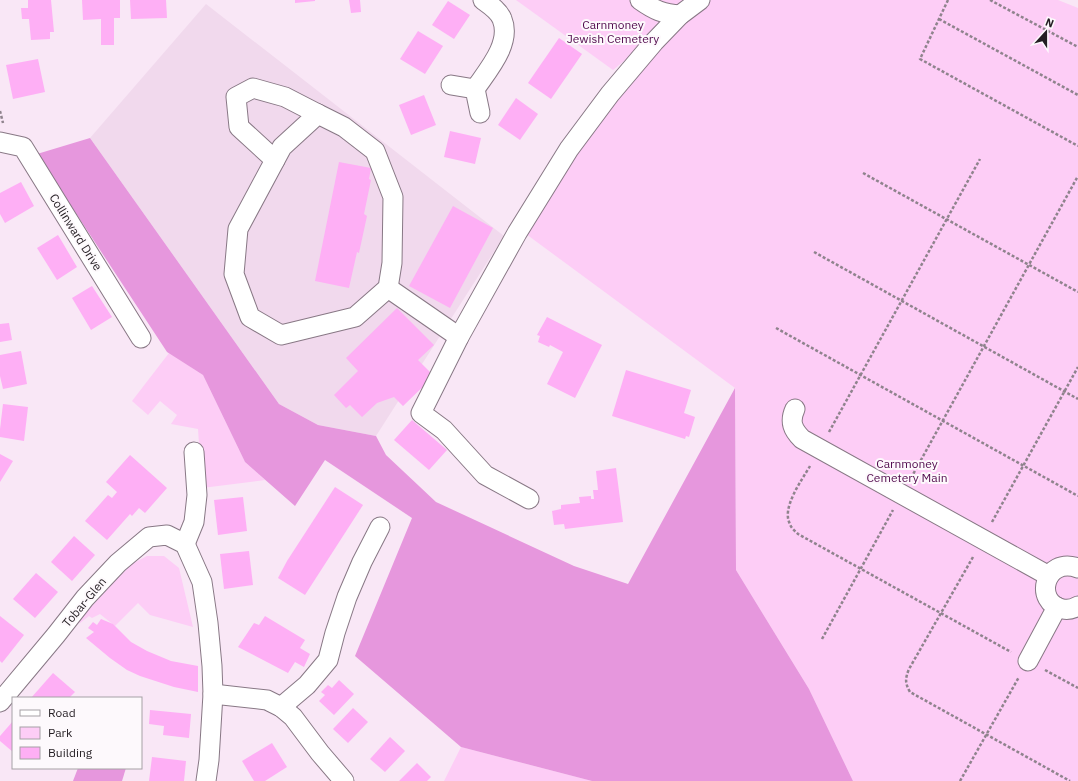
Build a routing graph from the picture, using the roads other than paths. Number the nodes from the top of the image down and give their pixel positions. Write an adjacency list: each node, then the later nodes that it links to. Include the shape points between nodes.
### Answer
1 (483, 0): 6 (street, via 495,9 502,19 505,30 499,53)
2 (640, 0): 4 (street, via 652,9)
3 (700, 0): 4 (street)
4 (680, 15): 12 (street, via 610,94 569,149 517,233)
5 (451, 85): 6 (street)
6 (475, 88): 7 (street)
7 (480, 113)
8 (318, 114): 10 (street, via 282,147); 10 (street, via 285,98 253,88 236,97 239,127); 11 (street, via 344,127 375,151 393,197 392,264)
9 (0, 142): 13 (street, Collinward Drive, via 23,147)
10 (275, 160): 11 (street, via 238,229 234,274 250,317 281,335 355,317)
11 (388, 288): 12 (street)
12 (459, 337): 16 (street, via 421,413 444,430 485,475)
13 (141, 338)
14 (795, 409): 20 (street, via 791,417 792,424 802,439)
15 (194, 452): 18 (street, via 197,495 194,522)
16 (529, 499)
17 (380, 527): 26 (street, via 347,597 328,660 307,685)
18 (185, 544): 24 (street, via 202,582); 25 (street, Tobar-Glen, via 167,535 149,537 118,563 85,598)
19 (1078, 568): 20 (street, via 1064,566 1057,568)
20 (1049, 576): 22 (street, via 1046,593)
21 (1078, 606): 22 (street, via 1068,610)
22 (1057, 607): 23 (street)
23 (1028, 661)
24 (213, 694): 26 (street, via 267,700); 27 (street)
25 (0, 702)
26 (280, 707): 28 (street, via 293,717)
27 (206, 781)
28 (344, 781)

